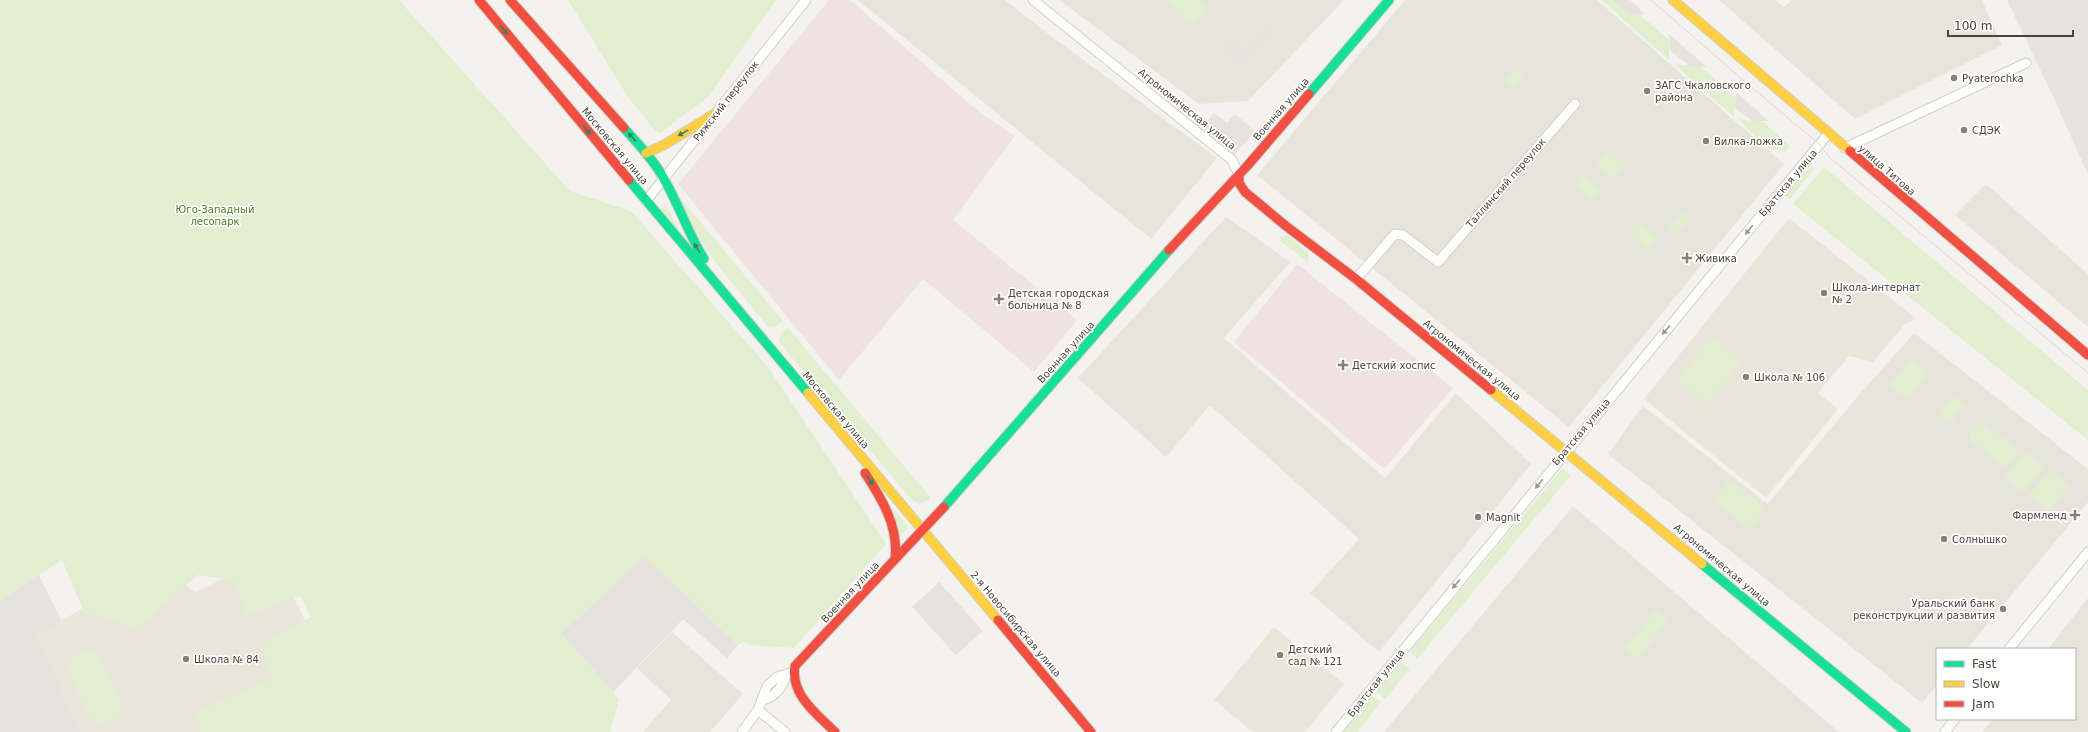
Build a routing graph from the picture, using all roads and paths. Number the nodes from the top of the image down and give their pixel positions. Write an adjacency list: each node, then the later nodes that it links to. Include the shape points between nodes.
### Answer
1 (479, 0): 15 (main road, Московская улица, one-way to 15)
2 (510, 0): 12 (main road, Московская улица, one-way to 2)
3 (806, 0): 9 (street, Рижский переулок)
4 (1033, 0): 13 (street, Агрономическая улица, via 1232,160)
5 (1389, 0): 13 (main road, Военная улица)
6 (1673, 0): 10 (main road, улица Титова)
7 (2026, 63): 11 (street)
8 (1575, 104): 16 (street, Таллинский переулок, via 1438,262 1403,235 1395,234)
9 (716, 113): 12 (main road, one-way to 12); 14 (street, Рижский переулок)
10 (1828, 134): 11 (main road, улица Титова); 20 (street, Братская улица, one-way to 20)
11 (1845, 148): 18 (main road, улица Титова)
12 (646, 153): 14 (main road, Московская улица)
13 (1239, 175): 16 (main road, Агрономическая улица, via 1239,183 1245,192); 21 (main road, Военная улица)
14 (664, 179): 15 (street, Рижский переулок); 17 (main road, Московская улица, one-way to 14, via 690,236)
15 (646, 201): 17 (main road, Московская улица)
16 (1356, 279): 20 (main road, Агрономическая улица)
17 (734, 305): 19 (main road, Московская улица)
18 (2088, 355)
19 (852, 446): 21 (main road, Московская улица); 23 (main road, one-way to 23, via 855,458 882,499 897,542)
20 (1566, 452): 33 (street, Братская улица, one-way to 33); 34 (main road, Агрономическая улица)
21 (922, 530): 23 (main road, Военная улица); 32 (main road, 2-я Новосибирская улица)
22 (2088, 552): 24 (street)
23 (895, 559): 25 (main road, Военная улица)
24 (2010, 648)
25 (789, 673): 26 (street, Военная улица, via 784,684 770,698); 26 (street, Военная улица, via 777,677 767,686); 31 (main road, via 799,693)
26 (763, 700): 27 (street)
27 (758, 710): 29 (street); 30 (street)
28 (1954, 720): 35 (street)
29 (742, 732)
30 (785, 732)
31 (835, 732)
32 (1091, 732)
33 (1336, 732)
34 (1906, 732)
35 (1945, 732)

